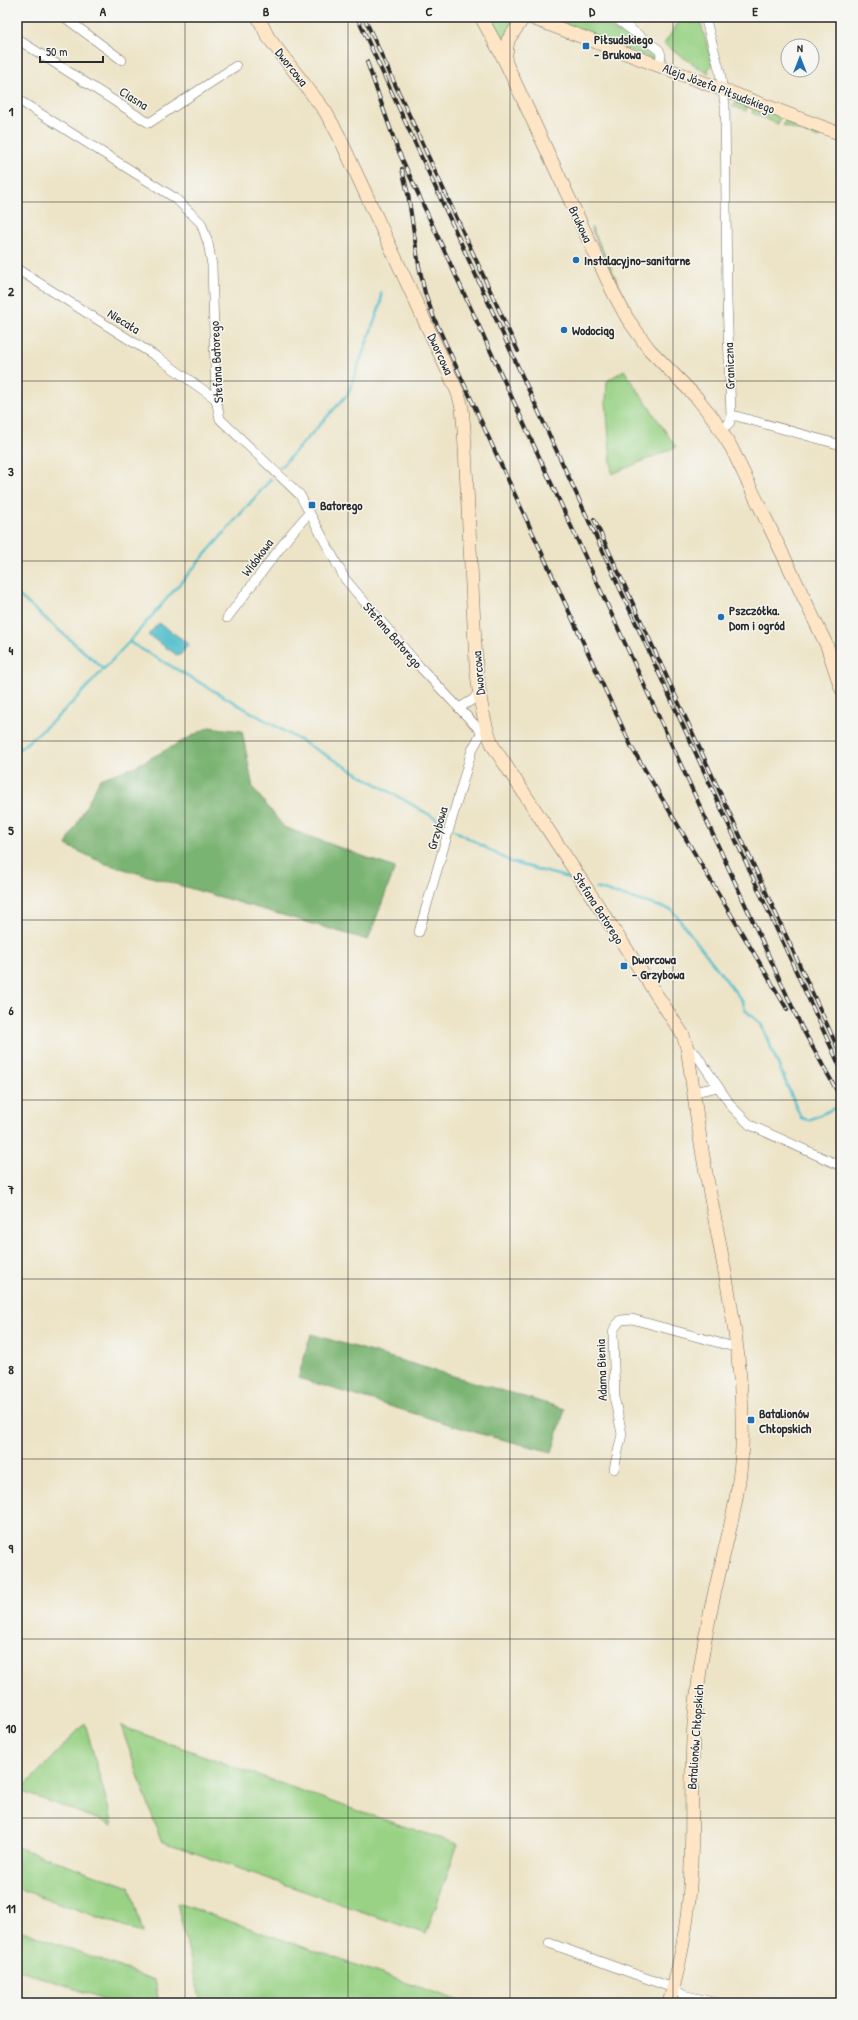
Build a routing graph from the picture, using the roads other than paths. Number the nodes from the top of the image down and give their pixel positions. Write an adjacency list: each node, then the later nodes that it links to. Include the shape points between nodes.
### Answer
1 (65, 17): 9 (street)
2 (258, 17): 24 (street, Dworcowa, via 268,37 315,95 335,128 458,393 464,429)
3 (524, 17): 10 (street, via 508,40)
4 (529, 17): 12 (street, Aleja Józefa Piłsudskiego)
5 (614, 17): 12 (street, via 659,50)
6 (705, 17): 13 (street, Graniczna)
7 (486, 21): 10 (street, Brukowa, via 497,49)
8 (17, 39): 11 (street, Ciasna, via 149,123)
9 (122, 60)
10 (505, 61): 19 (street, Brukowa, via 627,318 649,349 697,398)
11 (236, 66)
12 (659, 66): 13 (street, Aleja Józefa Piłsudskiego)
13 (724, 90): 15 (street, Aleja Józefa Piłsudskiego); 18 (street, Graniczna)
14 (17, 99): 17 (street, Stefana Batorego, via 175,198 201,223 212,265)
15 (841, 134)
16 (17, 269): 17 (street, Niecała, via 157,357)
17 (216, 399): 21 (street, Stefana Batorego, via 220,419 300,495)
18 (731, 416): 19 (street, via 730,422); 20 (street)
19 (722, 430): 23 (street, via 827,646)
20 (841, 445)
21 (309, 513): 22 (street, Widokowa); 25 (street, Stefana Batorego, via 345,579 420,667)
22 (227, 618)
23 (841, 688)
24 (479, 691): 25 (street, via 474,699); 26 (street, Dworcowa)
25 (459, 708): 26 (street, Stefana Batorego)
26 (485, 733): 27 (street, Grzybowa, via 472,750); 28 (street, Stefana Batorego, via 683,1035)
27 (419, 932)
28 (687, 1048): 29 (street, Stefana Batorego, via 696,1054); 30 (street, Batalionów Chłopskich)
29 (718, 1087): 30 (street); 31 (street, Stefana Batorego, via 732,1107 750,1125)
30 (694, 1092): 32 (street, Batalionów Chłopskich, via 705,1171)
31 (841, 1166)
32 (738, 1348): 33 (street, Adama Bienia, via 632,1319 621,1320 613,1333 612,1344 615,1401 622,1434); 35 (street, Batalionów Chłopskich, via 742,1422 740,1474 702,1658 692,1743 690,1887 685,1934)
33 (614, 1469)
34 (549, 1944): 35 (street)
35 (673, 1988): 36 (street, Batalionów Chłopskich); 37 (street, via 683,1995)
36 (669, 2003)
37 (717, 2003)

